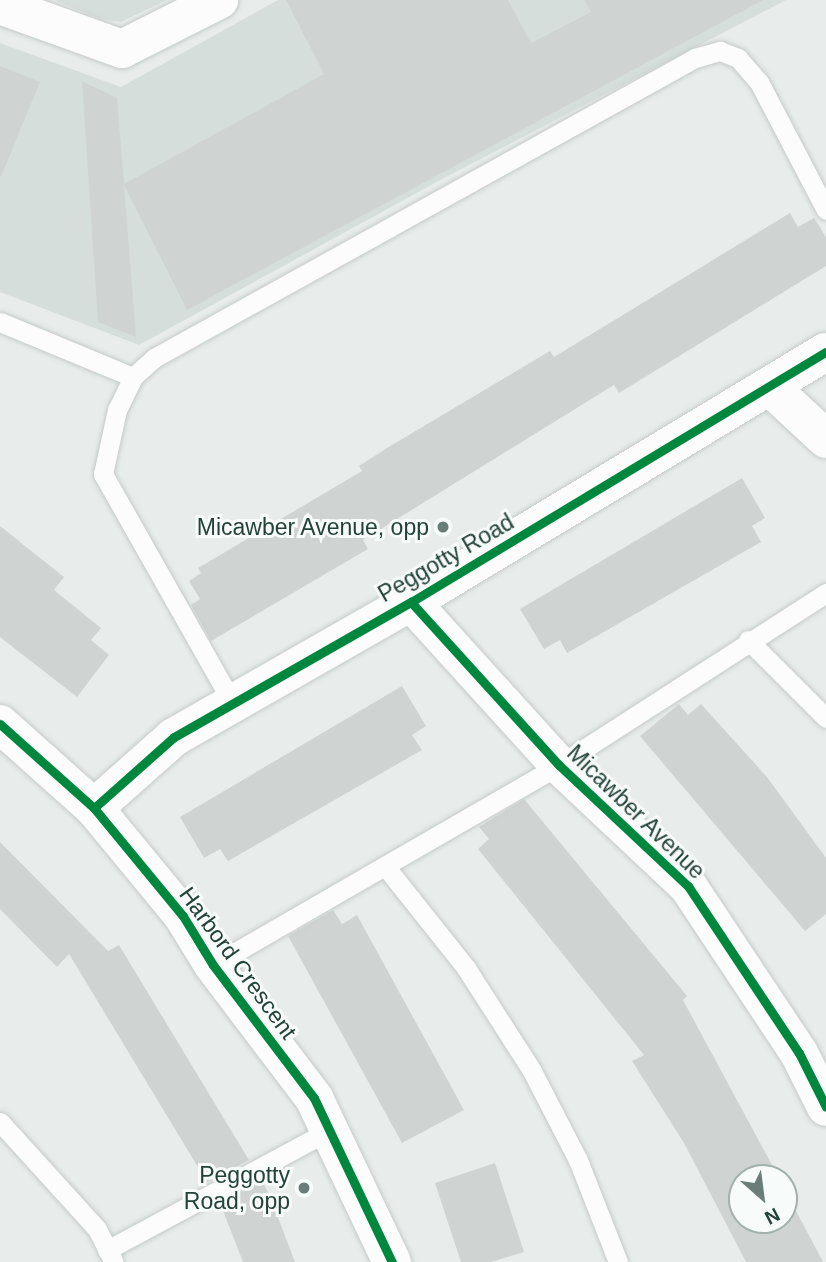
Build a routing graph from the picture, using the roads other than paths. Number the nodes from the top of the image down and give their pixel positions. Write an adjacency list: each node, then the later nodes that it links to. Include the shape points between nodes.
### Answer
1 (219, 0): 2 (street, via 122,49)
2 (0, 5)
3 (826, 210): 6 (lane, via 759,82 738,58 720,51 695,58 250,305 155,358)
4 (0, 321): 6 (lane)
5 (826, 352): 7 (street, Peggotty Road)
6 (133, 377): 12 (lane, via 117,410 103,474)
7 (771, 388): 8 (street); 10 (street, Peggotty Road)
8 (826, 439)
9 (826, 593): 11 (lane)
10 (411, 602): 12 (street, Peggotty Road); 15 (street, Micawber Avenue)
11 (748, 640): 13 (lane); 15 (lane)
12 (232, 702): 16 (street, Peggotty Road, via 174,737)
13 (826, 718)
14 (0, 724): 16 (street, Harbord Crescent)
15 (559, 765): 17 (lane); 19 (street, Micawber Avenue, via 688,886 799,1052)
16 (94, 808): 18 (street, Harbord Crescent, via 183,916)
17 (386, 866): 18 (lane); 24 (lane, via 466,968 532,1071 578,1160)
18 (213, 965): 21 (street, Harbord Crescent, via 314,1098)
19 (826, 1107)
20 (0, 1122): 22 (lane, via 97,1229)
21 (330, 1130): 22 (lane); 23 (street, Harbord Crescent)
22 (110, 1256)
23 (392, 1262)
24 (618, 1262)

